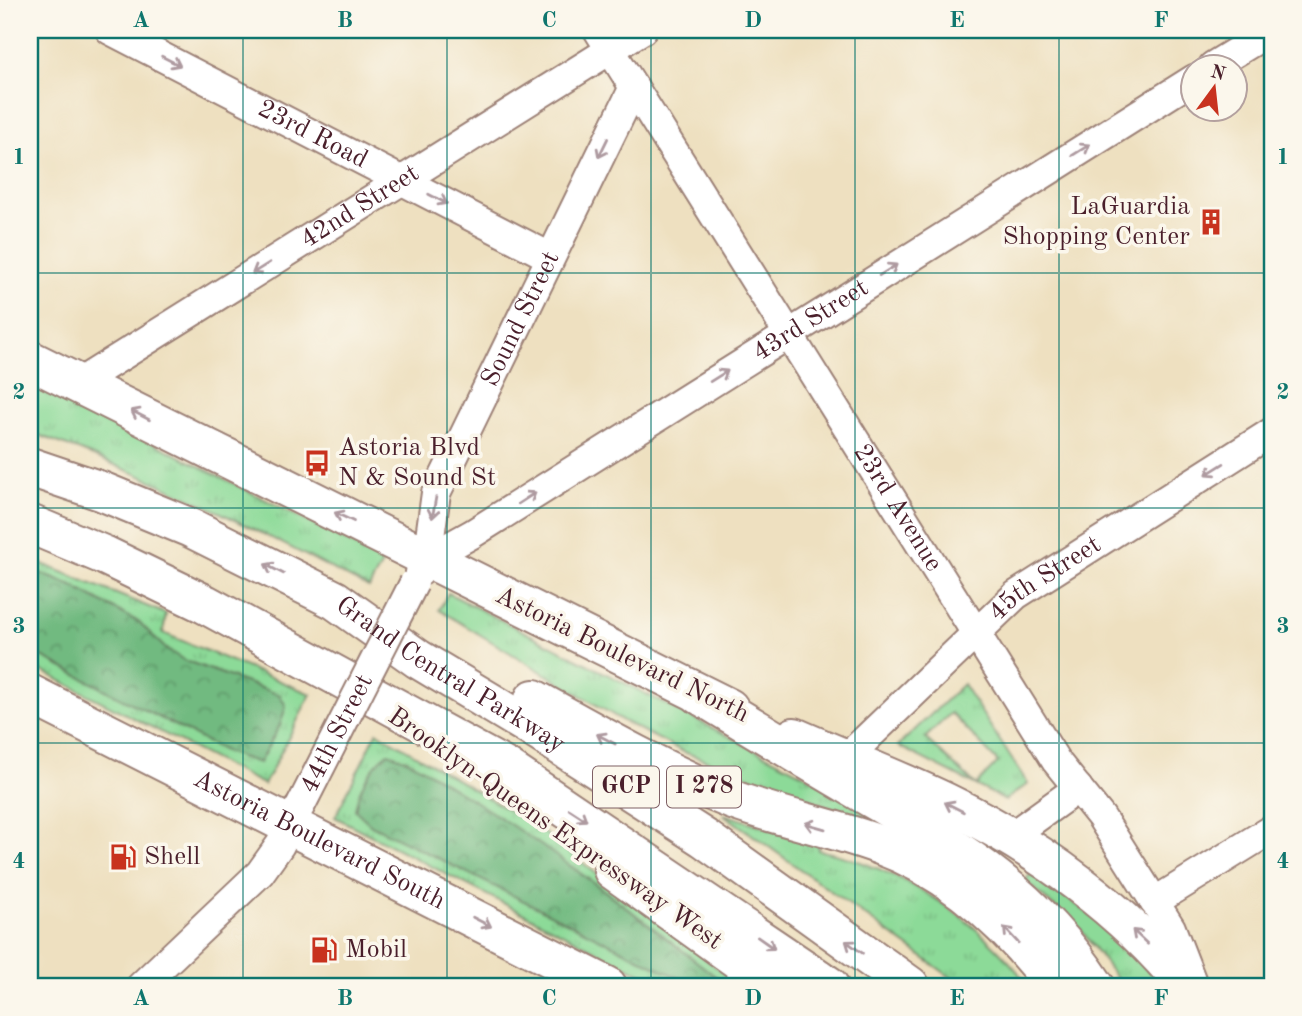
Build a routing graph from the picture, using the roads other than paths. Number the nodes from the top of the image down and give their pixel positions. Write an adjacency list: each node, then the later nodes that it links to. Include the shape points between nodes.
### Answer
1 (110, 30): 8 (street, 23rd Road, one-way to 8)
2 (642, 30): 4 (street, 42nd Street)
3 (1272, 30): 5 (street)
4 (604, 40): 6 (street, 23rd Avenue); 8 (street, 42nd Street)
5 (1236, 52)
6 (634, 87): 9 (street, Sound Street, one-way to 9); 10 (street, 23rd Avenue)
7 (1180, 88): 10 (street, 43rd Street, one-way to 7)
8 (402, 180): 9 (street, 23rd Road, one-way to 9); 12 (street, 42nd Street, one-way to 12)
9 (550, 257): 16 (street, Sound Street, one-way to 16, via 436,493)
10 (788, 332): 16 (street, 43rd Street, one-way to 10); 18 (street, 23rd Avenue)
11 (30, 360): 12 (main road, Astoria Boulevard North)
12 (77, 384): 16 (main road, Astoria Boulevard North, one-way to 12)
13 (1272, 432): 18 (street, 45th Street, one-way to 18, via 1016,595)
14 (30, 467): 17 (main road, Grand Central Parkway / GCP, one-way to 14, via 191,528)
15 (30, 524): 21 (main road, Grand Central Parkway, via 176,589)
16 (421, 571): 20 (main road, Astoria Boulevard North); 24 (street, 44th Street, bridge)
17 (335, 600): 32 (main road, Grand Central Parkway / GCP, one-way to 17, via 704,838 418,659); 33 (main road, I 278, one-way to 17, via 982,906 925,866 880,845 750,806 702,786 594,733 430,640)
18 (975, 632): 22 (street, 45th Street); 23 (street, 23rd Avenue)
19 (30, 694): 24 (main road, Astoria Boulevard South)
20 (700, 695): 22 (main road, Astoria Boulevard North); 34 (main road, via 961,850 1046,924)
21 (370, 696): 30 (main road, Brooklyn-Queens Expressway West, via 493,790); 31 (main road, Grand Central Parkway / GCP, one-way to 31, via 506,768)
22 (845, 760): 26 (main road, Astoria Boulevard North, one-way to 22, via 952,805)
23 (1078, 788): 26 (street); 27 (street, 23rd Avenue)
24 (295, 816): 28 (street, 44th Street, via 260,873); 29 (main road, Astoria Boulevard South, one-way to 29)
25 (1272, 829): 27 (street)
26 (1010, 837): 35 (main road, Astoria Boulevard North, one-way to 26, via 1097,898)
27 (1154, 902): 36 (street, 23rd Avenue, via 1171,928)
28 (141, 986)
29 (604, 986)
30 (775, 986)
31 (828, 986)
32 (910, 986)
33 (1055, 986)
34 (1095, 986)
35 (1186, 986)
36 (1193, 986)

